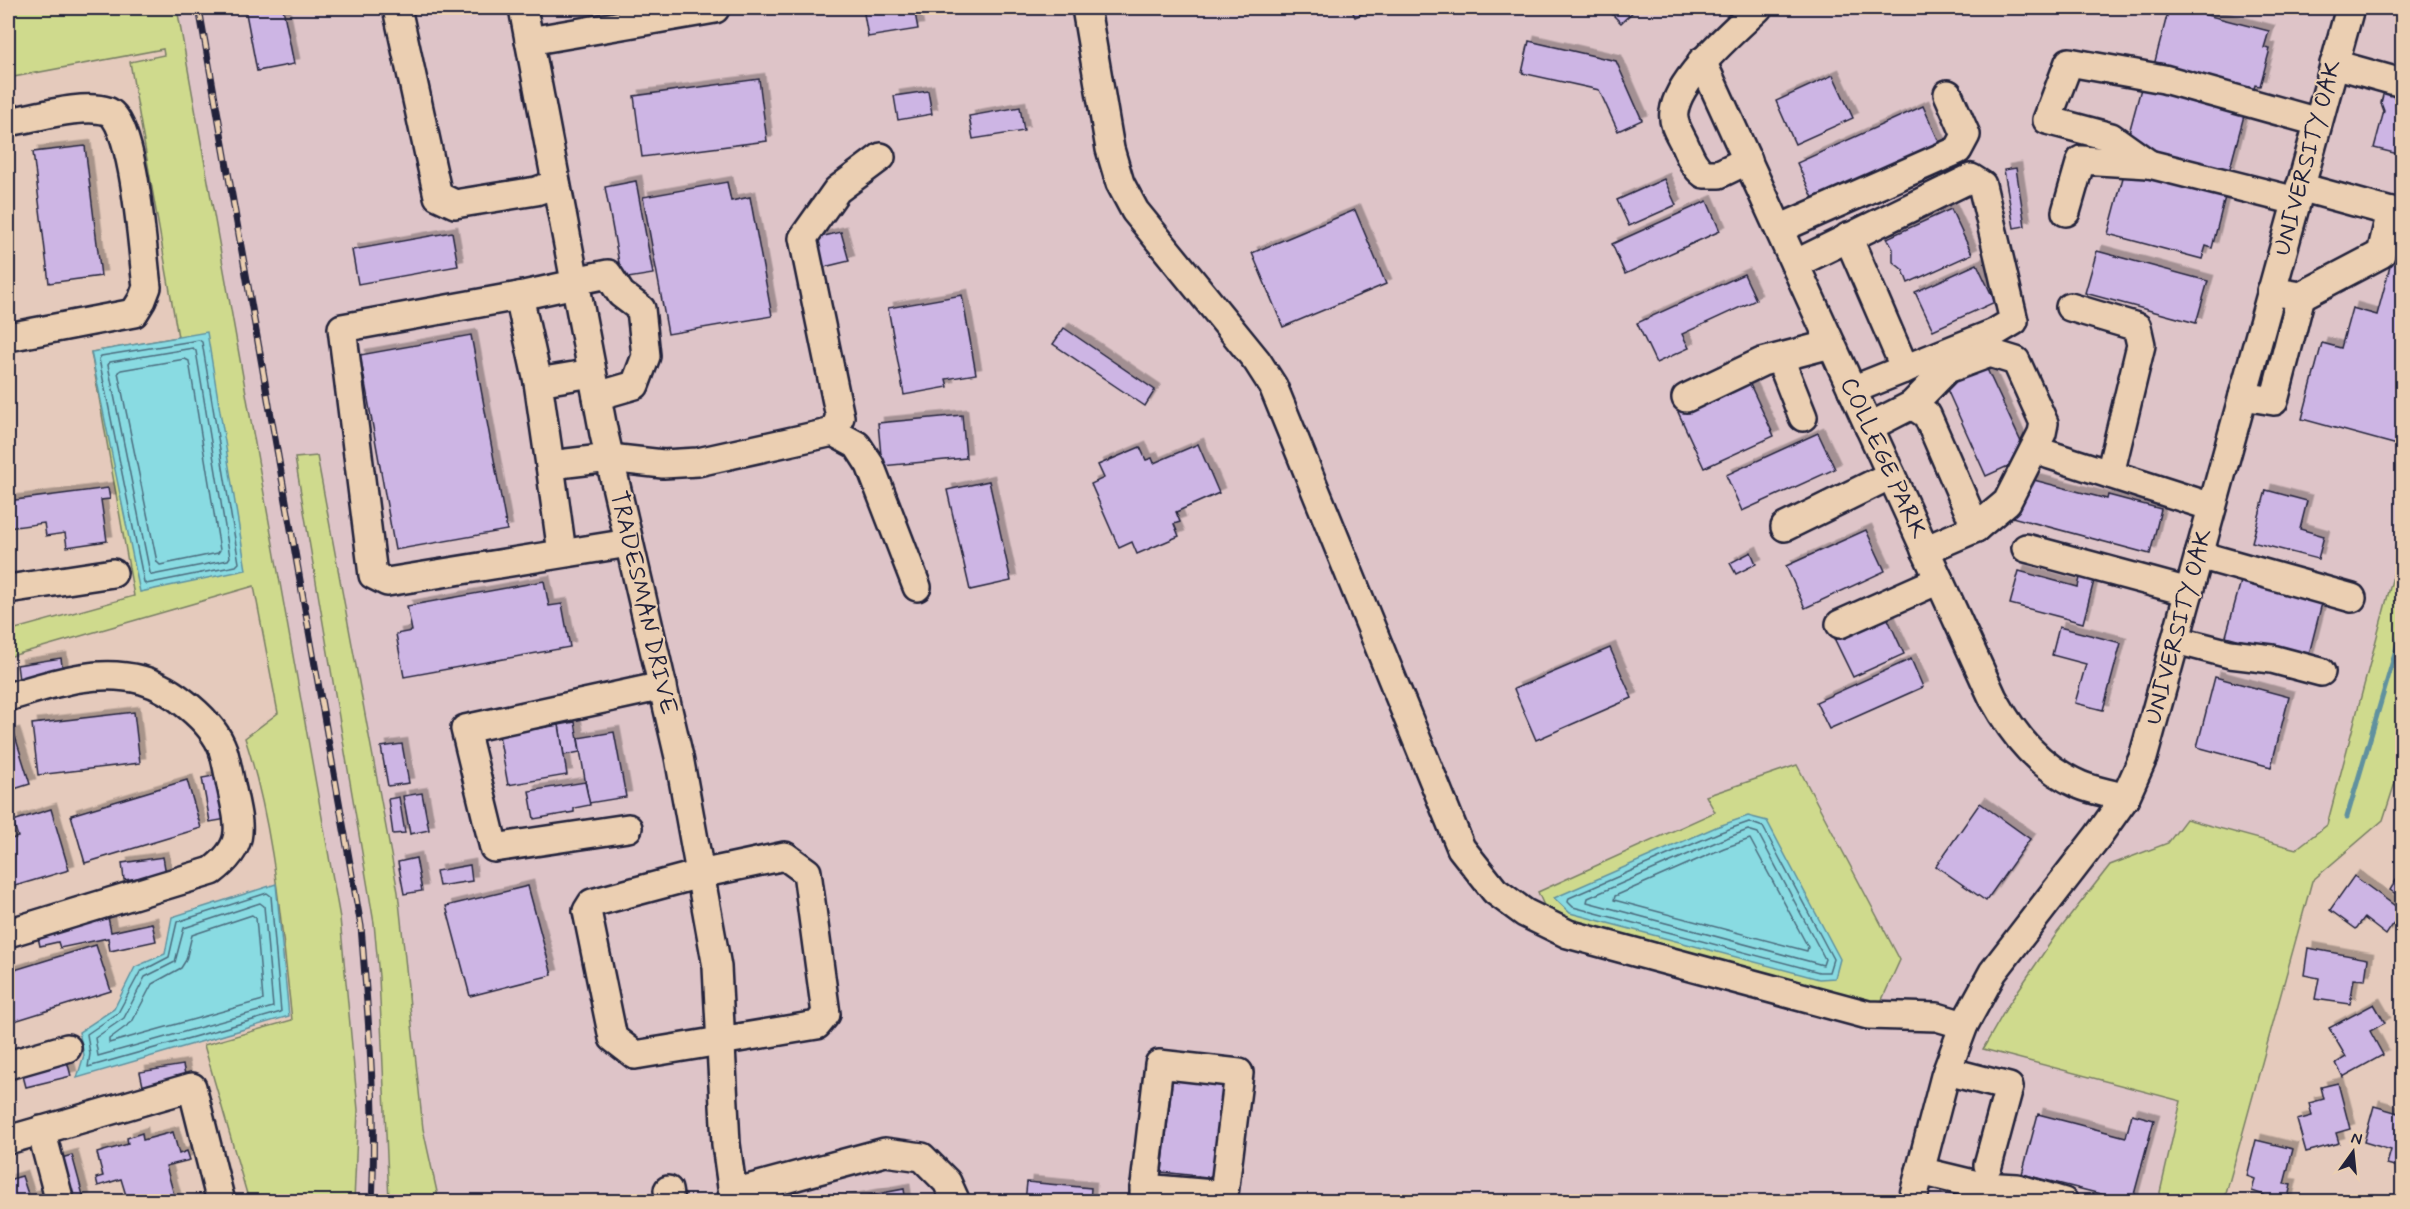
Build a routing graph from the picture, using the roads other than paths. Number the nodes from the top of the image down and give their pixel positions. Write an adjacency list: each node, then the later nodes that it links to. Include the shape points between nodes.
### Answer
1 (397, 8): 17 (street, via 438,196 454,204 536,191)
2 (523, 8): 7 (street, TRADESMAN DRIVE)
3 (1086, 8): 70 (street, via 1110,149 1120,183 1135,211 1273,386 1461,848 1495,891 1525,913 1568,934 1868,1015 1937,1017)
4 (1758, 8): 8 (street)
5 (2350, 8): 9 (street, UNIVERSITY OAK)
6 (715, 9): 7 (street)
7 (529, 41): 17 (street, TRADESMAN DRIVE)
8 (1702, 61): 15 (street, COLLEGE PARK); 15 (street, via 1676,106 1674,120 1690,158 1704,174 1719,174)
9 (2334, 64): 10 (street); 13 (street, UNIVERSITY OAK)
10 (2403, 83)
11 (1948, 94): 21 (street, via 1966,135 1958,150)
12 (8, 122): 29 (street, via 92,107 111,112 120,122 134,169 147,287 134,312)
13 (2318, 122): 16 (street, via 2164,79 2069,62 2048,120 2110,137); 18 (street, UNIVERSITY OAK)
14 (881, 157): 41 (street, via 837,190 802,238 840,417)
15 (1748, 160): 21 (street, COLLEGE PARK)
16 (2149, 164): 18 (street); 19 (street, via 2081,160)
17 (556, 184): 24 (street, TRADESMAN DRIVE)
18 (2298, 194): 20 (street); 25 (street, UNIVERSITY OAK)
19 (2066, 212)
20 (2397, 214): 27 (street, via 2381,254)
21 (1779, 229): 23 (street, COLLEGE PARK)
22 (1848, 237): 23 (street); 32 (street); 32 (street, via 1971,178 1982,184 2014,321)
23 (1795, 264): 30 (street, COLLEGE PARK)
24 (575, 282): 26 (street); 34 (street, TRADESMAN DRIVE); 34 (street, via 608,274 621,294 641,309 646,356 635,385)
25 (2271, 291): 27 (street); 36 (street, UNIVERSITY OAK)
26 (519, 296): 33 (street); 53 (street, via 342,328 373,575 387,582)
27 (2301, 296): 36 (street, via 2274,401)
28 (2070, 307): 45 (street, via 2137,327 2140,345)
29 (8, 337)
30 (1832, 344): 31 (street); 35 (street, COLLEGE PARK)
31 (1780, 359): 37 (street, via 1762,362); 39 (street)
32 (1905, 369): 35 (street)
33 (538, 382): 34 (street); 44 (street)
34 (594, 384): 43 (street, TRADESMAN DRIVE)
35 (1852, 390): 40 (street, COLLEGE PARK)
36 (2243, 396): 47 (street, UNIVERSITY OAK)
37 (1686, 398)
38 (1912, 405): 40 (street); 49 (street, via 1927,415); 49 (street, via 1947,369 1990,353 2016,361 2044,423 2042,433 2007,502)
39 (1803, 417)
40 (1869, 427): 46 (street, COLLEGE PARK)
41 (833, 432): 43 (street, via 698,462 663,464); 57 (street, via 857,445 870,465)
42 (2050, 455): 45 (street)
43 (610, 458): 44 (street); 50 (street, TRADESMAN DRIVE)
44 (550, 465): 53 (street)
45 (2110, 474): 47 (street)
46 (1891, 475): 48 (street); 52 (street, COLLEGE PARK)
47 (2212, 507): 54 (street, UNIVERSITY OAK)
48 (1785, 527)
49 (1976, 528): 52 (street)
50 (629, 543): 53 (street); 64 (street, TRADESMAN DRIVE)
51 (2026, 548): 59 (street)
52 (1925, 550): 56 (street, COLLEGE PARK)
53 (562, 553)
54 (2199, 555): 59 (street, UNIVERSITY OAK); 60 (street)
55 (113, 573): 58 (street)
56 (1939, 580): 61 (street); 66 (street, COLLEGE PARK, via 1992,698 2010,728 2047,767 2080,785)
57 (917, 587)
58 (8, 589)
59 (2189, 592): 62 (street, UNIVERSITY OAK)
60 (2352, 598)
61 (1840, 624)
62 (2176, 640): 63 (street); 66 (street, UNIVERSITY OAK, via 2143,758)
63 (2321, 672)
64 (663, 686): 67 (street, via 465,729 494,848); 68 (street, TRADESMAN DRIVE)
65 (8, 697): 69 (street, via 70,678 107,674 144,681 180,699 206,723 223,748 240,828 226,860 212,871)
66 (2125, 798): 70 (street, UNIVERSITY OAK, via 1993,972)
67 (628, 828)
68 (700, 873): 71 (street, TRADESMAN DRIVE, via 717,967); 71 (street, via 592,903 587,911 614,1038 635,1055); 71 (street, via 785,856 807,872 826,1014 817,1025)
69 (8, 933)
70 (1964, 1025): 74 (street, UNIVERSITY OAK)
71 (721, 1040): 80 (street, TRADESMAN DRIVE, via 726,1144)
72 (67, 1048): 73 (street)
73 (8, 1065)
74 (1947, 1071): 77 (street, UNIVERSITY OAK); 78 (street, via 2009,1088)
75 (41, 1130): 76 (street); 82 (street); 83 (street, via 192,1087)
76 (8, 1140)
77 (1920, 1171): 78 (street); 85 (street, UNIVERSITY OAK)
78 (1990, 1184): 86 (street)
79 (1143, 1195): 81 (street); 81 (street, via 1159,1064 1239,1073)
80 (734, 1197): 84 (street, via 885,1152 922,1156 947,1182)
81 (1223, 1198)
82 (60, 1202)
83 (220, 1202)
84 (956, 1202)
85 (1912, 1202)
86 (2064, 1202)

